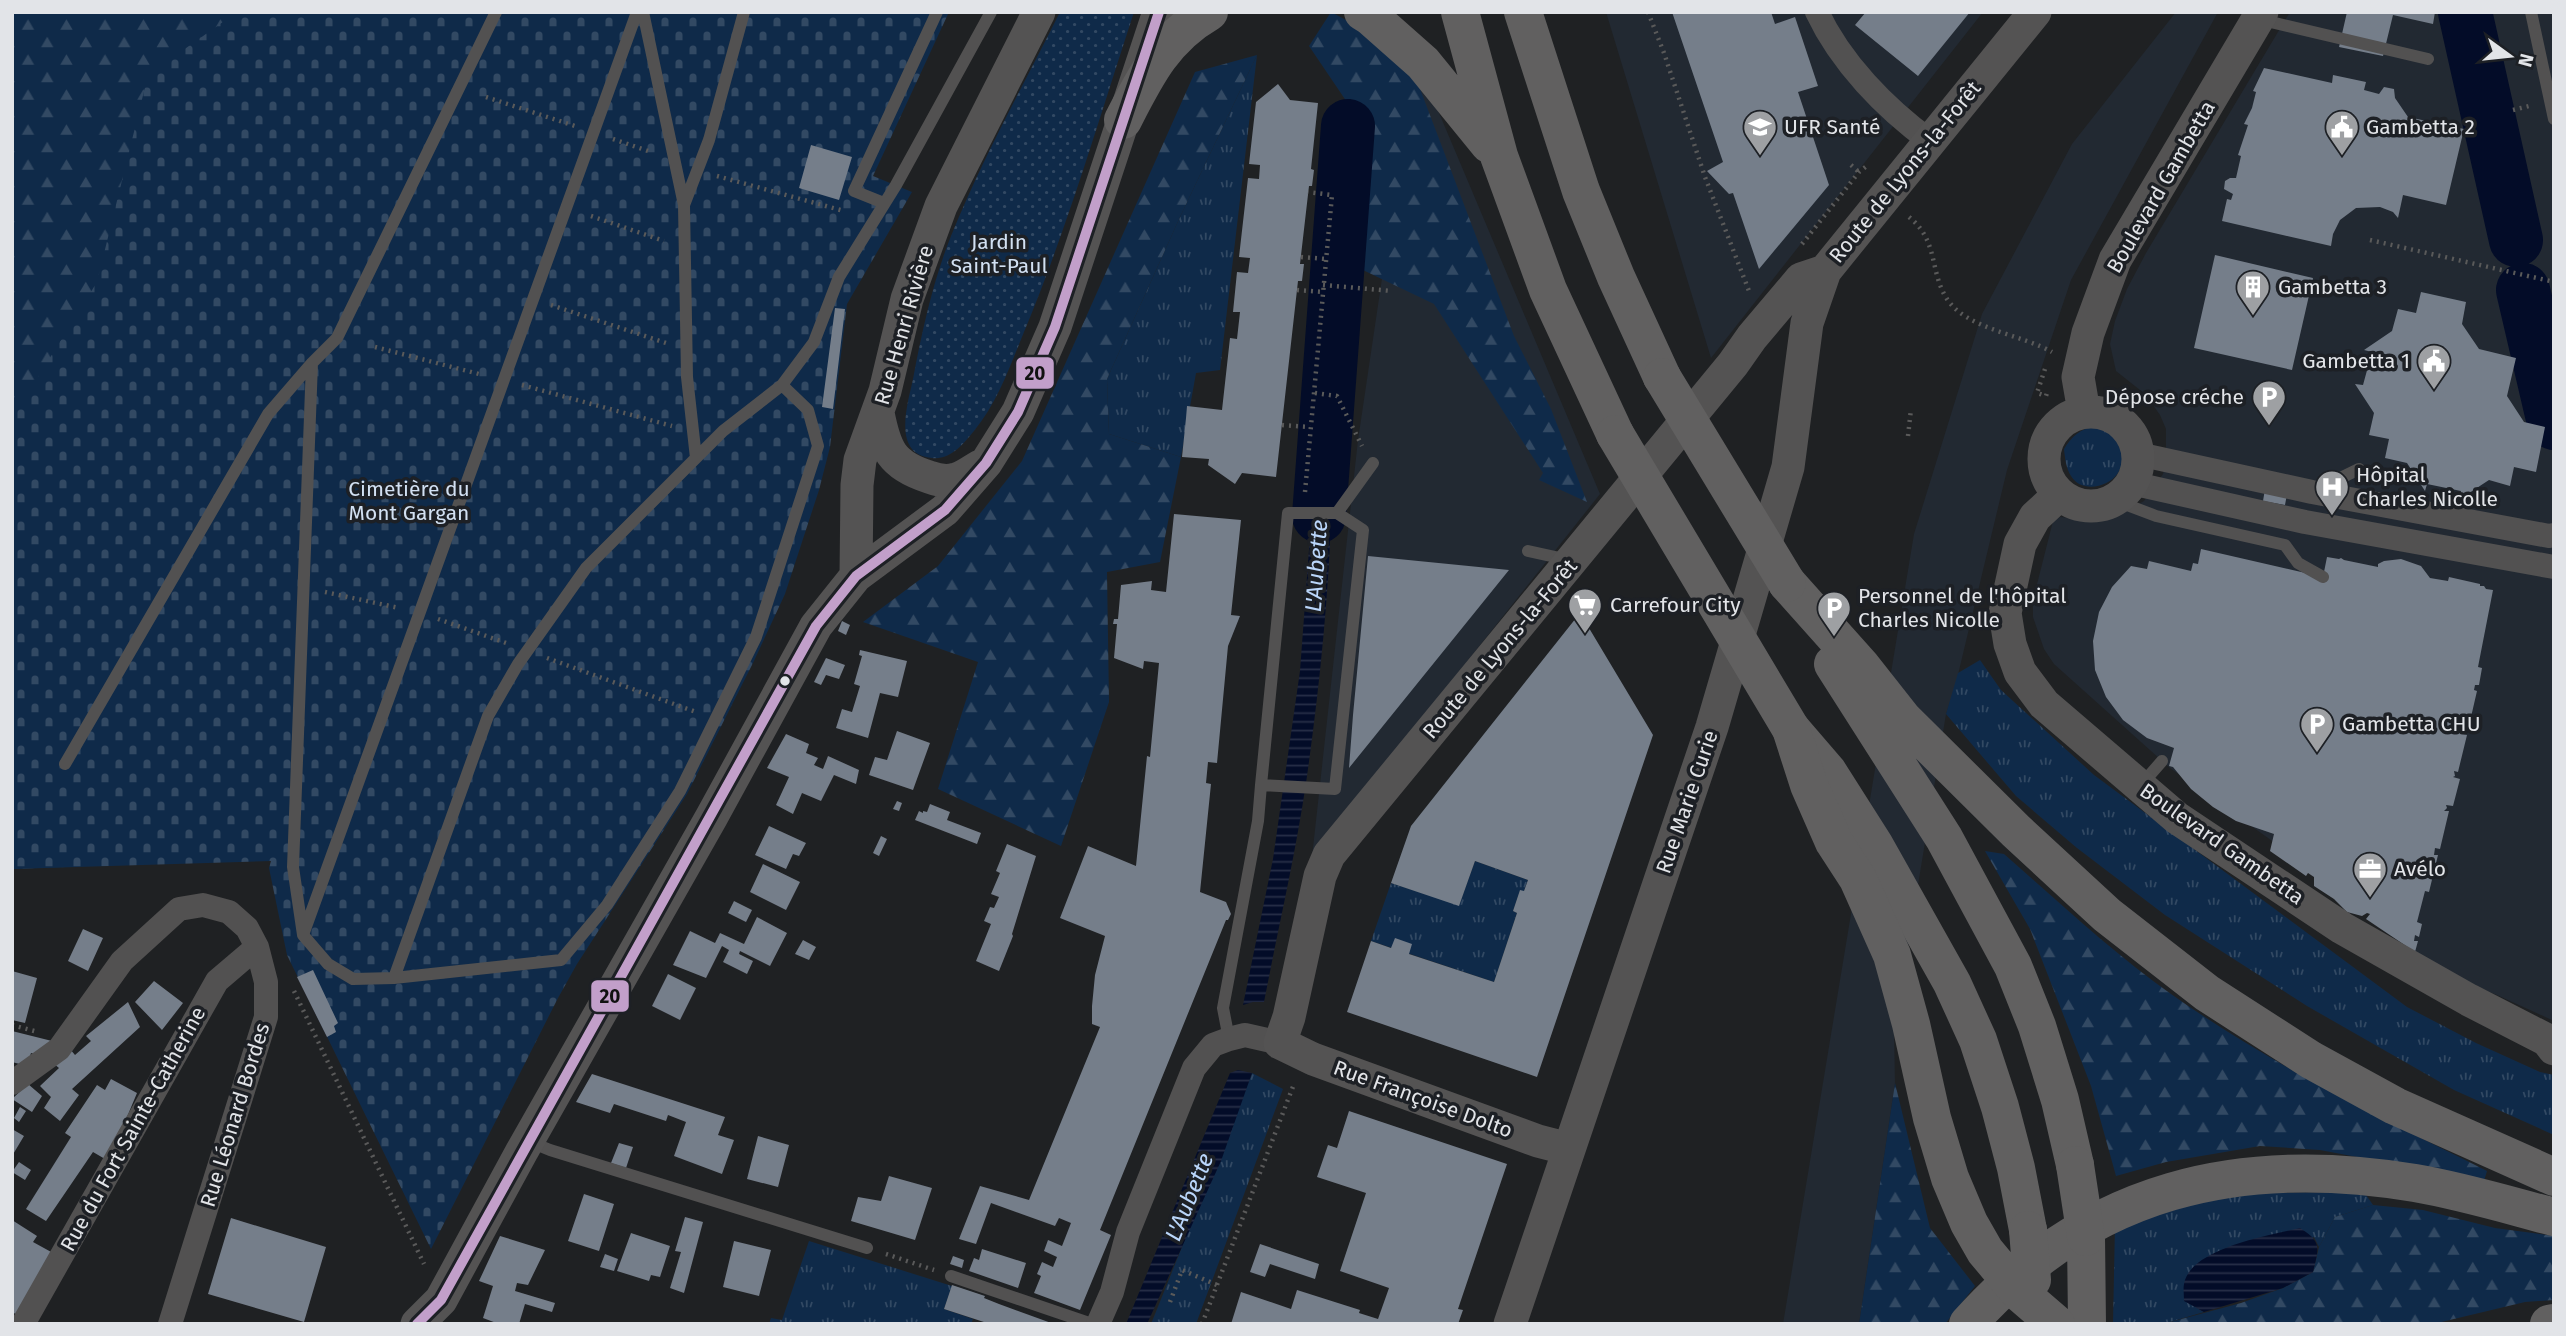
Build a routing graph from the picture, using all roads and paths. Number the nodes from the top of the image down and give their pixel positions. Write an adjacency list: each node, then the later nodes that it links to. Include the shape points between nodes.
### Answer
1 (496, 12): 47 (lane, via 337,338)
2 (638, 12): 42 (lane)
3 (643, 12): 28 (lane)
4 (744, 12): 24 (lane)
5 (937, 12): 27 (lane, via 854,191)
6 (991, 12): 27 (lane)
7 (1039, 12): 54 (street, Rue Henri Rivière, via 941,206 907,299)
8 (1159, 12): 20 (street)
9 (1209, 12): 20 (highway, via 1178,33 1144,78)
10 (1363, 12): 22 (highway, via 1423,63)
11 (1460, 12): 22 (highway)
12 (1523, 12): 76 (highway, bridge, via 1581,191 1661,377)
13 (1648, 12): 41 (path)
14 (1817, 12): 21 (street, via 1855,71)
15 (2035, 12): 21 (street, Route de Lyons-la-Forêt)
16 (2531, 12): 19 (lane)
17 (2260, 16): 18 (lane); 53 (street, Boulevard Gambetta, via 2115,260 2088,333 2078,377)
18 (2428, 60)
19 (2554, 119)
20 (1123, 120): 61 (street, via 1055,327 1018,412)
21 (1930, 141): 26 (street, Route de Lyons-la-Forêt)
22 (1499, 156): 79 (highway, bridge, via 1548,290 1615,433)
23 (1851, 165): 26 (path)
24 (697, 170): 28 (lane); 30 (path)
25 (1308, 192): 34 (path, via 1332,195)
26 (1885, 197): 35 (street, Route de Lyons-la-Forêt); 48 (path, via 1921,226 1949,302 1973,320 2052,351)
27 (884, 203): 30 (lane)
28 (684, 205): 32 (lane)
29 (591, 216): 32 (path)
30 (875, 219): 50 (lane, via 839,277 814,342)
31 (2370, 240): 36 (path)
32 (685, 248): 46 (lane)
33 (1301, 257): 34 (path)
34 (1326, 260): 37 (path)
35 (1825, 271): 43 (street, Route de Lyons-la-Forêt, via 1801,279); 44 (street, Rue Marie Curie)
36 (2550, 281)
37 (1325, 285): 39 (path); 40 (path)
38 (1297, 289): 40 (path)
39 (1392, 291)
40 (1323, 292): 56 (path)
41 (1749, 292)
42 (534, 299): 46 (path); 49 (lane)
43 (1752, 337): 44 (street, via 1782,337); 72 (street, Route de Lyons-la-Forêt)
44 (1804, 345): 94 (street, Rue Marie Curie, via 1784,480 1712,727)
45 (375, 347): 49 (path)
46 (687, 350): 57 (lane)
47 (312, 363): 81 (lane, via 268,414); 84 (lane, via 293,867)
48 (2045, 368)
49 (504, 380): 57 (path); 84 (lane)
50 (782, 385): 60 (lane); 78 (lane, via 808,410 818,446 756,637)
51 (1315, 393): 59 (path, via 1337,396 1362,446)
52 (1912, 409): 58 (path)
53 (2084, 412): 64 (street, via 2114,417 2126,426 2134,439); 66 (street, via 2057,426 2044,453 2050,482)
54 (878, 413): 61 (street, via 893,458 908,470 941,481 955,480); 74 (street, Rue Henri Rivière, via 860,460)
55 (1282, 425): 56 (path)
56 (1311, 427): 67 (path)
57 (693, 432): 60 (lane)
58 (1908, 436)
59 (1369, 444)
60 (696, 458): 77 (lane, via 586,568)
61 (986, 463): 74 (street, via 945,510)
62 (1373, 463): 68 (lane)
63 (2359, 469): 65 (lane)
64 (2128, 479): 65 (street); 66 (street, via 2101,505 2086,506); 69 (street); 75 (lane, via 2156,516 2285,545 2298,563)
65 (2312, 492): 69 (street); 70 (street)
66 (2060, 494): 83 (street, Boulevard Gambetta, via 2035,517 2020,544 2005,613 2010,644 2020,672 2044,704)
67 (1303, 513): 68 (lane); 82 (lane, via 1288,513)
68 (1337, 513): 82 (lane, via 1363,530 1335,789)
69 (2305, 522): 73 (street)
70 (2551, 535): 73 (street)
71 (1528, 551): 72 (lane)
72 (1573, 560): 89 (street, Route de Lyons-la-Forêt, via 1329,855)
73 (2548, 566)
74 (856, 576): 93 (street, via 816,626)
75 (2323, 577)
76 (1787, 583): 95 (highway, via 1903,719 2016,831 2107,915 2207,993 2371,1093); 113 (highway, bridge, via 1843,681 1944,838 2013,966 2037,1026 2076,1165 2086,1237)
77 (527, 650): 78 (path); 86 (lane, via 488,716)
78 (715, 719): 86 (lane, via 680,791 607,905 561,960)
79 (1791, 729): 111 (highway, bridge, via 1828,772 1875,846 1952,983 1978,1040 2000,1107 2028,1230); 112 (highway, bridge, via 1834,842 1858,879 1892,955 1932,1118 1969,1223 1985,1251 2020,1293)
80 (2162, 761): 83 (lane)
81 (65, 764)
82 (1263, 785): 88 (lane, via 1223,1008)
83 (2140, 787): 90 (street, Boulevard Gambetta, via 2177,818 2342,928)
84 (303, 935): 86 (lane, via 328,964 354,979)
85 (257, 947): 92 (street, Rue Léonard Bordes, via 247,928 229,912 203,905 179,909 122,961 59,1049); 103 (street, Rue du Fort Sainte-Catherine, via 216,981); 104 (street, Rue Léonard Bordes, via 266,982 266,1017)
86 (394, 978)
87 (293, 988): 102 (path)
88 (1229, 1039): 89 (street, via 1245,1035); 107 (street, via 1213,1045 1194,1069 1128,1232 1112,1293)
89 (1280, 1043): 94 (street, Rue Françoise Dolto, via 1530,1139)
90 (2552, 1043)
91 (1296, 1080): 100 (path)
92 (12, 1083)
93 (539, 1146): 97 (lane); 102 (street)
94 (1569, 1149): 109 (street, Rue Marie Curie)
95 (2554, 1177)
96 (2554, 1217): 110 (highway, via 2463,1193 2318,1172 2217,1181 2145,1199 2109,1214 2041,1255)
97 (867, 1248)
98 (886, 1254): 99 (path)
99 (951, 1276): 106 (lane)
100 (1217, 1285): 101 (path, via 1182,1270); 108 (path)
101 (1170, 1302)
102 (437, 1312): 105 (street)
103 (23, 1324)
104 (170, 1324)
105 (417, 1324)
106 (1092, 1324)
107 (1098, 1324)
108 (1202, 1324)
109 (1510, 1324)
110 (1968, 1324)
111 (2031, 1324)
112 (2056, 1324)
113 (2087, 1324)

